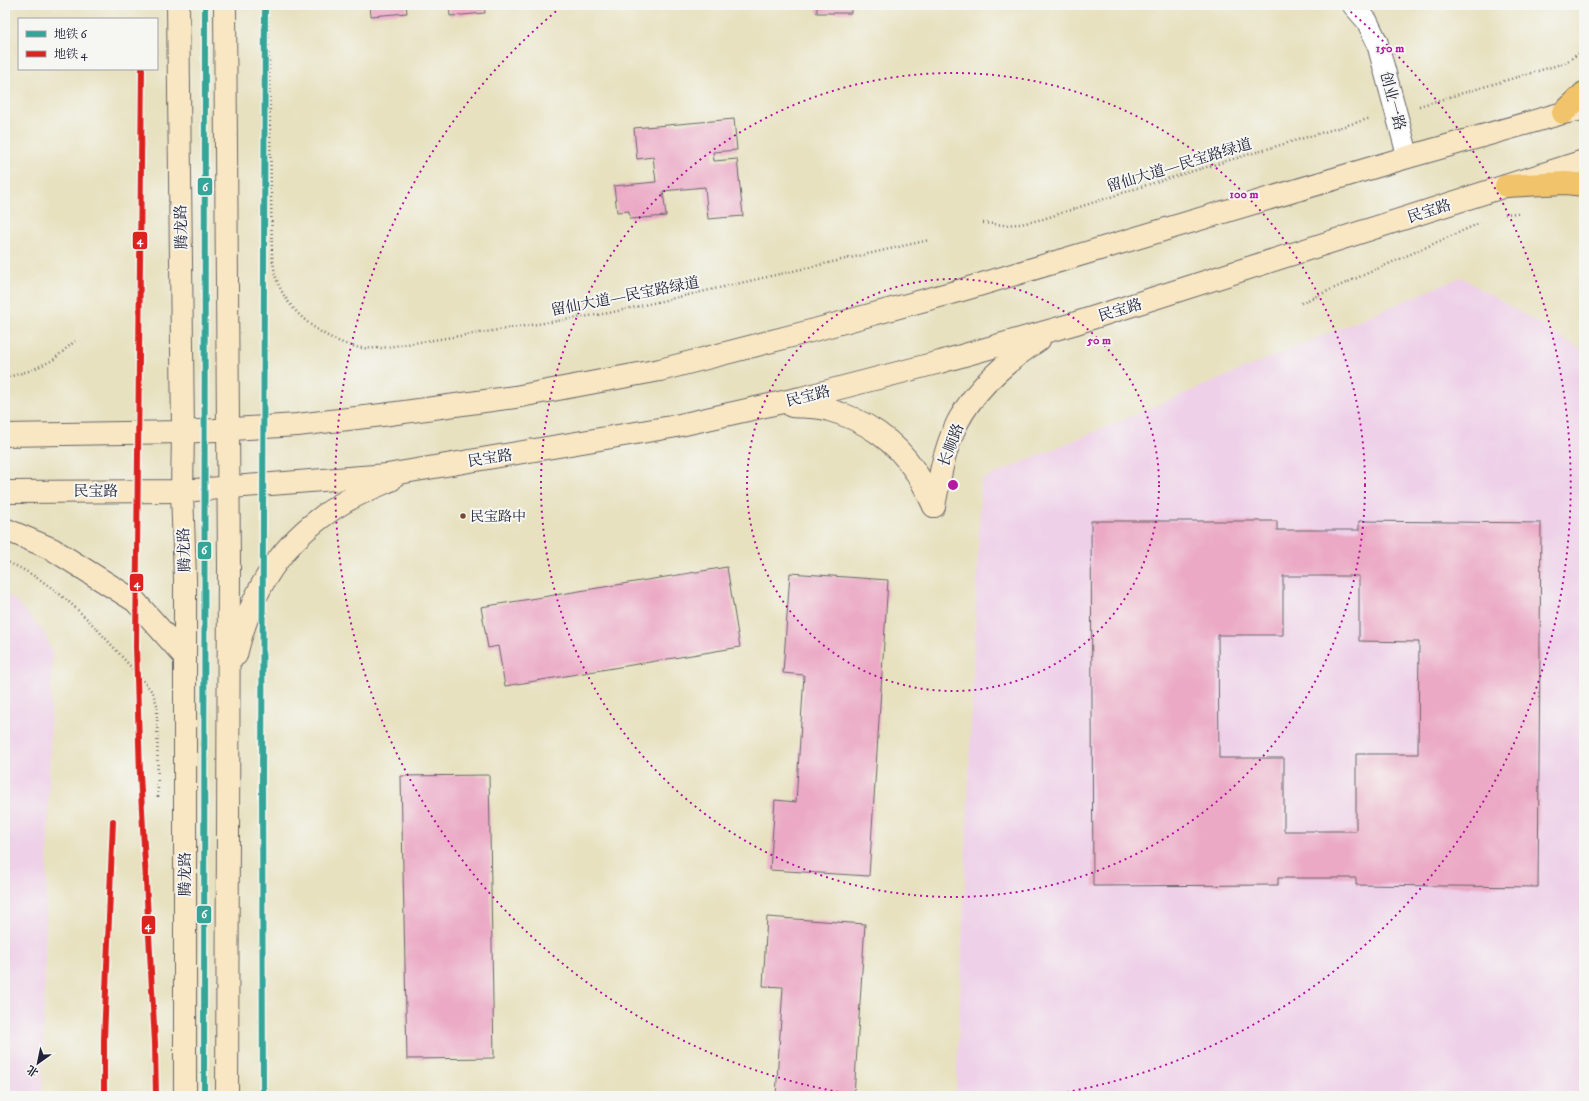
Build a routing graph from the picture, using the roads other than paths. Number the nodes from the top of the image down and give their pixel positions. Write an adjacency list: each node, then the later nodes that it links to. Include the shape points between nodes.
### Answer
1 (178, 5): 14 (main road, 腾龙路)
2 (225, 5): 13 (main road)
3 (1353, 5): 7 (street, 创业一路, via 1368,21 1377,42)
4 (1584, 93): 6 (main road)
5 (1584, 109): 6 (main road)
6 (1563, 113): 7 (main road)
7 (1408, 157): 13 (main road, via 962,290 660,370 515,397 297,425)
8 (1584, 161): 10 (main road, 民宝路)
9 (1584, 185): 10 (main road, via 1566,183)
10 (1506, 186): 11 (main road, 民宝路)
11 (1073, 324): 12 (main road, 民宝路, via 940,362); 12 (main road, 长顺路, via 1041,338 1014,356 992,376 969,406 953,432 934,506 914,469 873,429 828,409)
12 (768, 406): 16 (main road, 民宝路, via 671,427)
13 (228, 430): 14 (main road); 17 (main road)
14 (183, 432): 15 (main road); 18 (main road, 腾龙路)
15 (5, 435)
16 (418, 470): 17 (main road, 民宝路, via 387,475); 22 (main road, via 374,487 341,504 280,555 264,579 253,603 240,638)
17 (228, 488): 18 (main road, 民宝路); 22 (main road)
18 (182, 491): 19 (main road, 民宝路); 21 (main road, 腾龙路)
19 (5, 492)
20 (5, 529): 21 (main road, via 52,549 135,601)
21 (185, 657): 23 (main road, 腾龙路)
22 (229, 688): 24 (main road)
23 (185, 1096)
24 (227, 1096)

